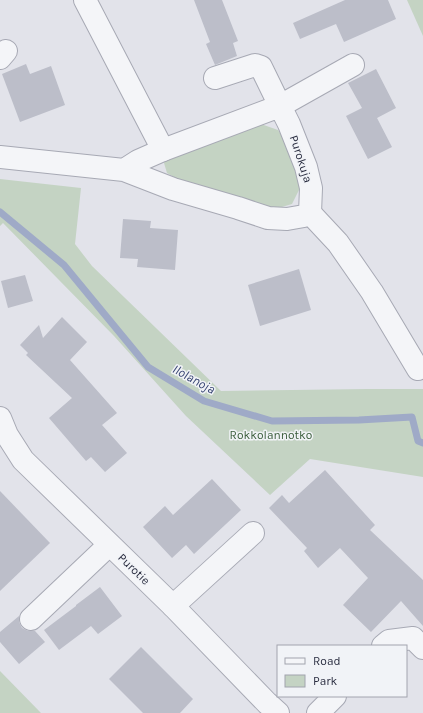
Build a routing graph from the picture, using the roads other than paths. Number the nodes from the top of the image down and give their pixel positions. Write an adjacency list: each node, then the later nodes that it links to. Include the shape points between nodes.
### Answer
1 (86, 0): 5 (street)
2 (353, 65): 4 (street)
3 (215, 78): 4 (street, Purokuja, via 255,65 261,67)
4 (280, 106): 5 (street); 8 (street, Purokuja, via 306,167 310,188)
5 (163, 150): 7 (street)
6 (0, 157): 7 (street)
7 (124, 170): 8 (street, via 173,189 268,218 288,219)
8 (310, 213): 9 (street, via 338,243 372,292)
9 (418, 368)
10 (0, 418): 12 (street, Purotie, via 7,435 23,460)
11 (253, 533): 13 (street)
12 (110, 545): 13 (street, Purotie); 14 (street)
13 (173, 606): 18 (street, Purotie)
14 (31, 619)
15 (384, 645): 16 (street, via 389,640 413,638)
16 (423, 648)
17 (334, 697): 19 (street)
18 (268, 710)
19 (318, 713)

